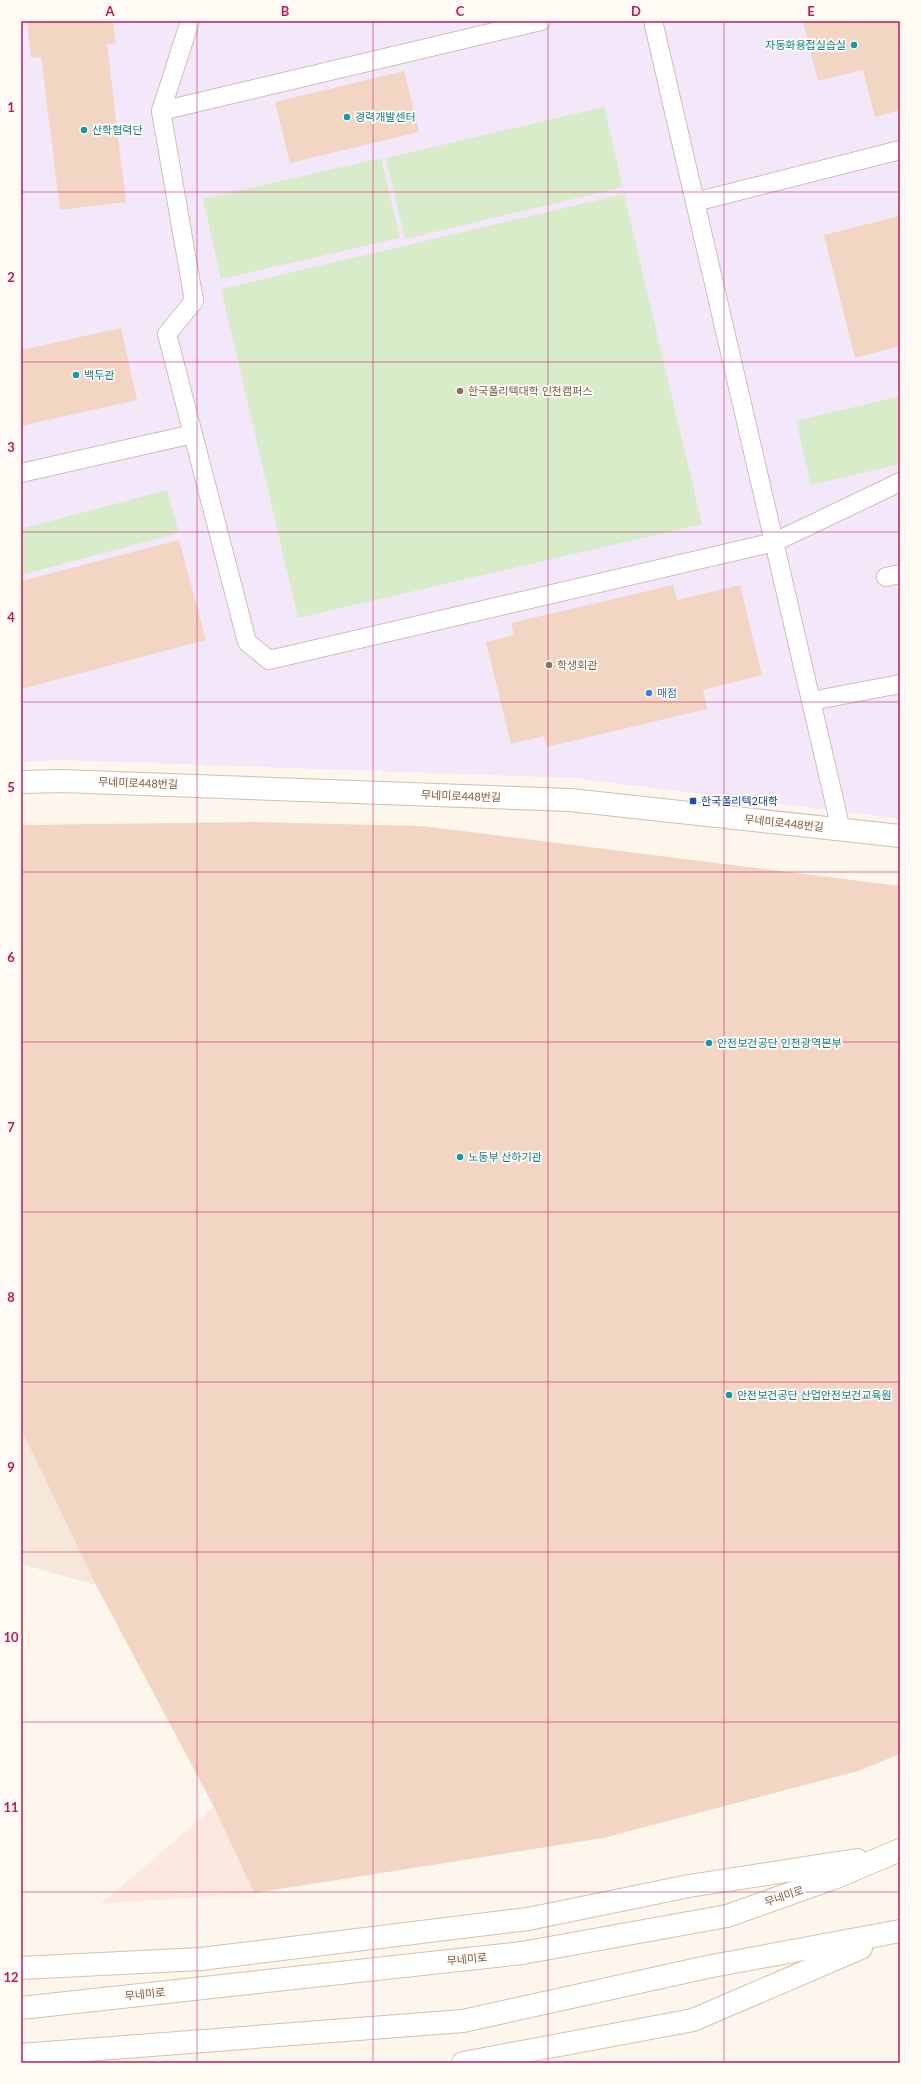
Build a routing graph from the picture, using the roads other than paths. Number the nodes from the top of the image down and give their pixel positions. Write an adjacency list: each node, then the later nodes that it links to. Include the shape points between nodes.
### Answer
1 (190, 21): 5 (lane)
2 (541, 21): 4 (lane)
3 (653, 21): 7 (lane)
4 (493, 26): 5 (lane)
5 (161, 111): 8 (lane, via 194,301 167,334)
6 (900, 150): 7 (lane)
7 (695, 202): 11 (lane)
8 (193, 434): 9 (lane); 11 (lane, via 247,642 269,660)
9 (21, 473)
10 (900, 482): 11 (lane)
11 (775, 542): 13 (lane)
12 (900, 684): 13 (lane)
13 (811, 701): 15 (lane)
14 (21, 782): 15 (main road, 무네미로448번길, via 62,781 570,800)
15 (841, 830): 16 (main road, 무네미로448번길)
16 (900, 836)
17 (893, 1853): 19 (main road, via 689,1886 528,1919 201,1959); 20 (main road, 무네미로, via 834,1878 728,1916 530,1952)
18 (899, 1932): 21 (main road, via 707,1967 463,2021); 22 (main road, via 693,2020)
19 (21, 1968)
20 (21, 2008)
21 (21, 2055)
22 (463, 2063)

